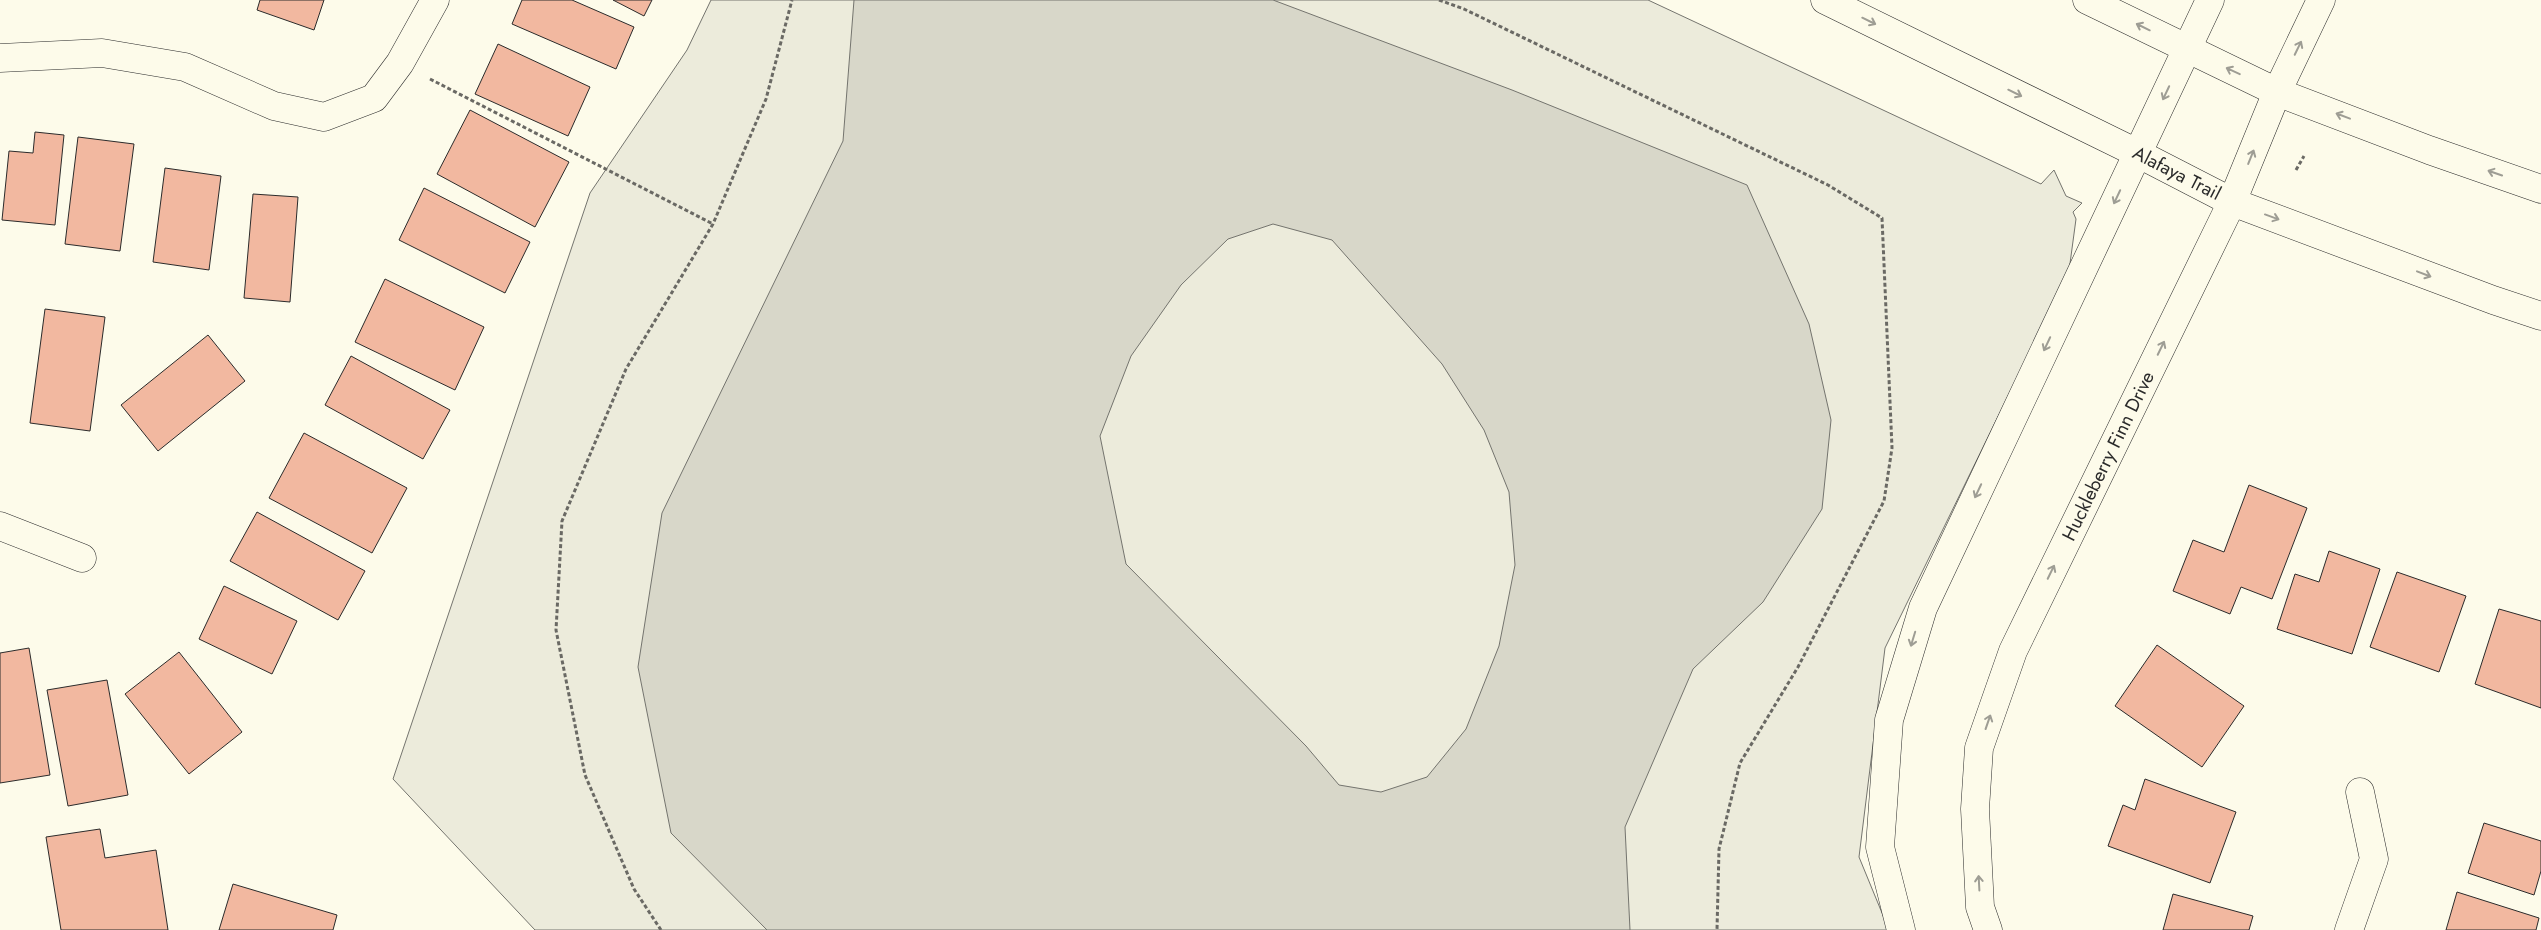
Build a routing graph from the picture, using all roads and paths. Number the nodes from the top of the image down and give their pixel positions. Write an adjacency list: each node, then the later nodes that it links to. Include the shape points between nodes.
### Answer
1 (435, 0): 10 (street)
2 (792, 0): 17 (path, via 766,99)
3 (1439, 0): 23 (path, via 1473,13 1828,185 1882,218 1892,448 1884,501 1798,667 1740,763 1718,848)
4 (1825, 0): 12 (street, Alafaya Trail, one-way to 12)
5 (2087, 0): 8 (street, one-way to 5)
6 (2210, 0): 8 (street)
7 (2321, 0): 11 (street, Huckleberry Finn Drive, one-way to 7)
8 (2186, 48): 11 (street, one-way to 8); 12 (street, one-way to 12)
9 (0, 58): 10 (street, via 102,53 185,67 274,106 324,117 374,98)
10 (400, 63): 17 (path)
11 (2277, 92): 15 (street, one-way to 11); 16 (street, Huckleberry Finn Drive, one-way to 11)
12 (2137, 153): 16 (street, Alafaya Trail); 24 (street, one-way to 24, via 1922,608 1888,720 1880,847)
13 (2304, 156): 14 (path)
14 (2296, 170)
15 (2541, 189)
16 (2232, 202): 18 (street, Alafaya Trail, one-way to 18); 25 (street, Huckleberry Finn Drive, one-way to 16, via 1980,907 1975,809 1980,748 2013,651)
17 (712, 224): 22 (path, via 626,369 562,520 556,630 586,775 634,889)
18 (2541, 316)
19 (0, 526): 20 (street)
20 (82, 558)
21 (2360, 792): 26 (street, via 2374,859)
22 (662, 930)
23 (1717, 930)
24 (1901, 930)
25 (1988, 930)
26 (2349, 930)

